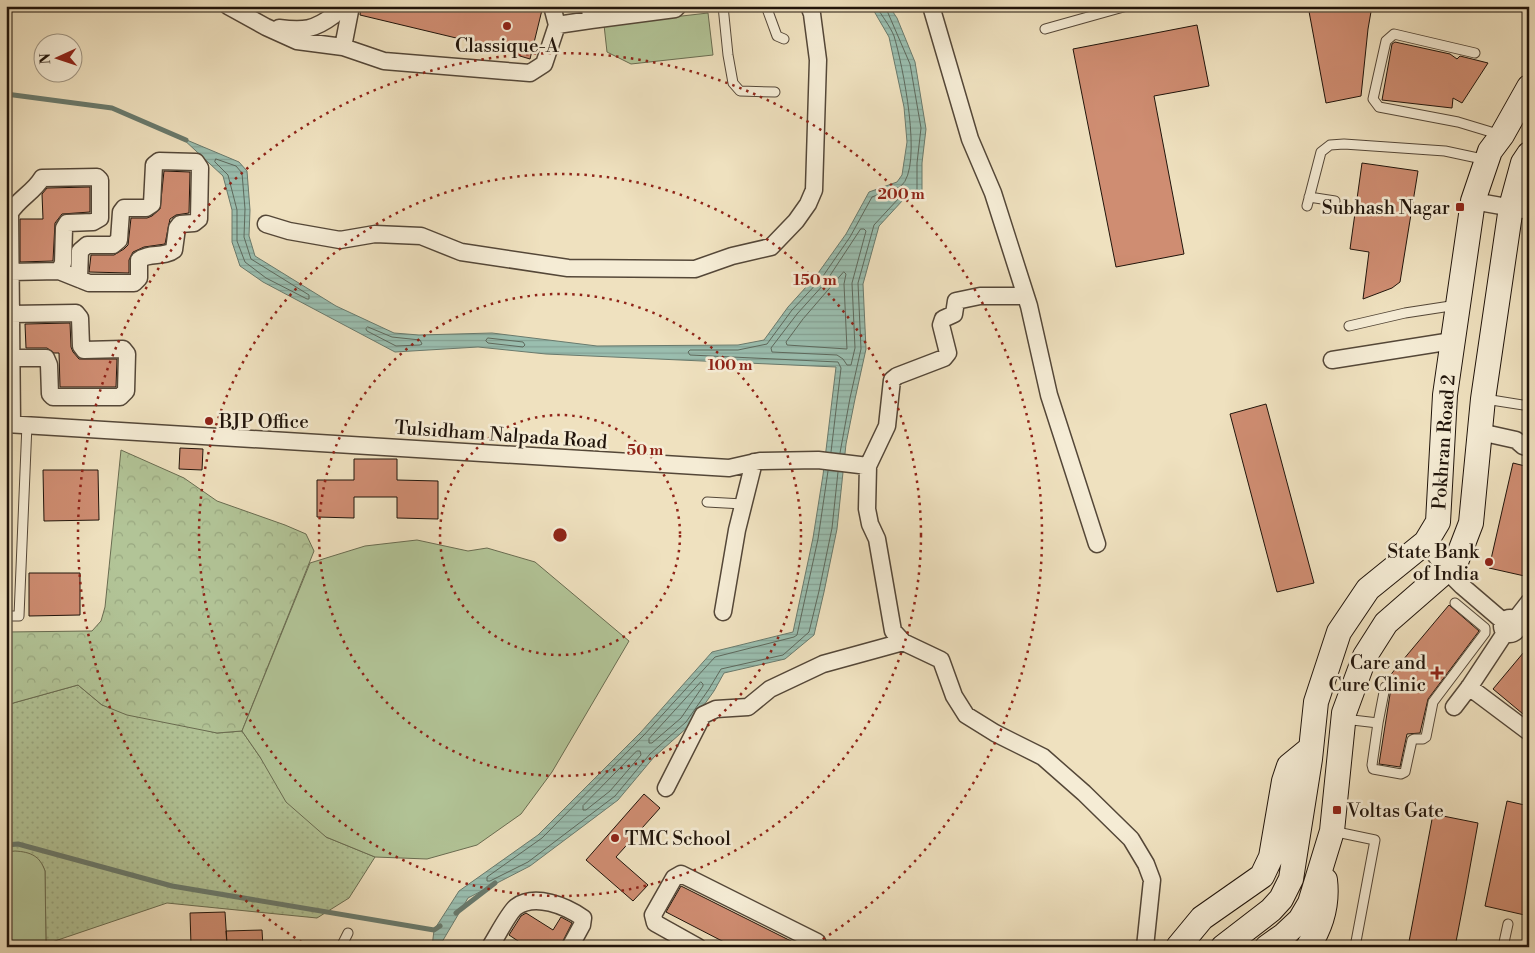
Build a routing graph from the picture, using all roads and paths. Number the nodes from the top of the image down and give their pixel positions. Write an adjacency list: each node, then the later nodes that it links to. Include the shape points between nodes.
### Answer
1 (228, 6): 13 (street)
2 (335, 6): 13 (street, via 334,15 320,25 298,30)
3 (351, 6): 16 (street)
4 (552, 6): 12 (street)
5 (678, 6): 11 (street, via 675,9)
6 (723, 6): 19 (lane, via 733,83 740,90)
7 (766, 6): 15 (lane, via 777,36)
8 (810, 6): 26 (street, via 818,60 814,190 796,221 771,247 695,269 568,268 460,252 421,236 375,234 340,240)
9 (932, 6): 30 (street, via 970,139 993,193)
10 (1127, 6): 14 (lane)
11 (590, 13): 12 (street)
12 (557, 25): 16 (street, via 544,64 530,73 384,60)
13 (266, 27): 16 (street, via 297,42)
14 (1045, 29)
15 (784, 39)
16 (343, 47)
17 (1475, 52): 20 (lane, via 1394,34 1386,41 1373,99 1379,107 1458,122)
18 (1529, 87): 20 (main road, Pokhran Road 2)
19 (775, 92)
20 (1502, 135): 22 (main road, Pokhran Road 2, via 1490,151)
21 (1529, 154): 25 (main road, Pokhran Road 2, via 1523,163)
22 (1488, 160): 23 (lane, via 1436,150 1330,145 1321,152 1308,201); 24 (main road, Pokhran Road 2)
23 (1335, 201)
24 (1472, 201): 25 (street); 31 (main road, Pokhran Road 2)
25 (1520, 209): 37 (main road, Pokhran Road 2)
26 (266, 224)
27 (59, 271): 28 (street); 28 (street, via 63,264 64,228 67,223 93,222 100,218 100,180 97,177 42,178 15,205 10,213); 29 (street)
28 (10, 272): 32 (street)
29 (79, 279): 29 (street, via 89,283 134,283 139,278 139,260 174,250 180,224 194,223 199,219 200,168 196,162 159,161 154,165 152,204 146,208 124,208 119,240 113,245 87,245 80,251)
30 (1026, 296): 43 (street, via 980,296 956,301 954,314 943,319 941,325 948,353 944,358 892,380 887,426); 47 (street, via 1049,395)
31 (1457, 305): 33 (lane); 34 (main road, Pokhran Road 2)
32 (11, 314): 35 (street); 35 (street, via 76,313 80,318 84,350 123,349 127,354 126,391 120,397 53,397 46,358)
33 (1348, 326)
34 (1452, 341): 36 (street); 46 (main road, Pokhran Road 2, via 1444,394 1438,522)
35 (11, 358): 39 (street)
36 (1332, 360)
37 (1483, 399): 38 (lane); 40 (main road, Pokhran Road 2)
38 (1529, 406)
39 (15, 424): 42 (street, Tulsidham Nalpada Road, via 729,468); 52 (lane, via 19,616)
40 (1480, 432): 41 (street, via 1516,440); 48 (main road, Pokhran Road 2, via 1471,523 1456,562)
41 (1529, 448)
42 (754, 462): 43 (street, Tulsidham Nalpada Road, via 818,460); 45 (street)
43 (868, 466): 54 (street, via 866,509 877,539 893,631)
44 (707, 502): 45 (lane)
45 (743, 504): 51 (street)
46 (1426, 542): 48 (street); 61 (main road, Pokhran Road 2, via 1368,589 1339,632 1316,702)
47 (1097, 544)
48 (1446, 571): 53 (street); 58 (main road, Pokhran Road 2, via 1386,623 1365,656)
49 (1529, 602): 53 (street)
50 (1455, 603): 59 (lane, via 1485,628 1485,633 1433,702 1426,737 1412,740 1405,772 1401,774 1373,769)
51 (723, 612)
52 (6, 616)
53 (1508, 625): 56 (street)
54 (903, 642): 64 (street, via 823,664 770,689 748,708 716,709 703,715); 76 (street, via 942,660 954,696 966,715 1043,757 1131,839 1152,880)
55 (1385, 687): 59 (lane)
56 (1469, 687): 57 (street); 60 (street)
57 (1454, 706)
58 (1344, 719): 59 (lane); 63 (main road, Pokhran Road 2)
59 (1378, 723)
60 (1529, 732)
61 (1311, 748): 62 (main road, Pokhran Road 2); 69 (main road, via 1289,766 1271,857 1262,876 1202,918)
62 (1306, 782): 63 (main road); 77 (main road, Pokhran Road 2, via 1291,879 1281,900)
63 (1337, 785): 65 (main road, Pokhran Road 2)
64 (666, 788)
65 (1332, 831): 66 (main road, Pokhran Road 2); 79 (lane, via 1375,840)
66 (1322, 864): 70 (main road, Pokhran Road 2, via 1310,903 1300,920); 78 (main road, via 1324,911)
67 (1508, 924): 80 (lane)
68 (348, 933): 71 (lane)
69 (1184, 940)
70 (1276, 941)
71 (341, 947)
72 (490, 947): 73 (street, via 514,908 527,902 540,902 558,904 583,918)
73 (570, 947)
74 (698, 947): 75 (street, via 655,923 653,915 674,878 681,874 817,942)
75 (819, 947)
76 (1145, 947)
77 (1222, 947)
78 (1308, 947)
79 (1355, 947)
80 (1503, 947)

